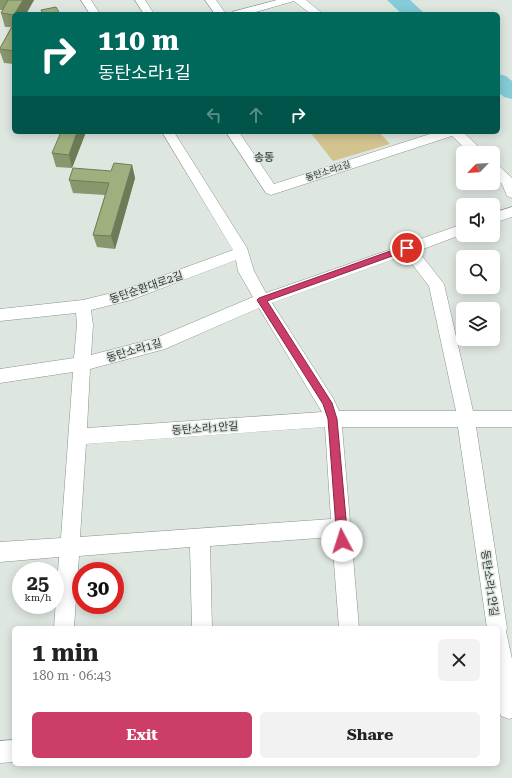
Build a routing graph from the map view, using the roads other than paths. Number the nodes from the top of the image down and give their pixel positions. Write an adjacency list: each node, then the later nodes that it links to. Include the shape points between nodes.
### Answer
1 (86, 0): 6 (street)
2 (140, 0): 7 (street)
3 (210, 0): 8 (street)
4 (290, 0): 9 (street)
5 (299, 0): 10 (street)
6 (94, 12)
7 (149, 12)
8 (219, 12)
9 (244, 12)
10 (315, 12)
11 (169, 134): 22 (street)
12 (238, 134): 13 (street, 동탄소라2길, via 271,190)
13 (444, 134)
14 (457, 134): 15 (street)
15 (470, 146)
16 (500, 175): 17 (street, via 508,182)
17 (512, 193)
18 (512, 212): 19 (street)
19 (500, 216)
20 (456, 230): 21 (street, 동탄소라1길)
21 (407, 248): 23 (street, 동탄소라1길); 29 (street, 동탄소라1안길, via 436,284)
22 (242, 252): 23 (street, via 246,271); 24 (street, 동탄순환대로2길, via 126,296)
23 (262, 300): 26 (street, 동탄소라1길, via 159,344); 28 (street, via 327,403)
24 (83, 306): 25 (street, 동탄순환대로2길); 26 (street, via 85,325)
25 (0, 315)
26 (82, 364): 27 (street, 동탄소라1길); 31 (street)
27 (0, 376)
28 (333, 419): 29 (street, 동탄소라1안길); 31 (street, 동탄소라1안길); 32 (street)
29 (466, 419): 30 (street, 동탄소라1안길); 39 (street, 동탄소라1안길)
30 (512, 419)
31 (77, 437): 34 (street)
32 (341, 527): 33 (street); 38 (street)
33 (200, 537): 34 (street); 37 (street)
34 (70, 547): 35 (street); 36 (street)
35 (0, 552)
36 (64, 626)
37 (202, 626)
38 (350, 626)
39 (497, 626)
40 (500, 655): 41 (street)
41 (506, 708)
42 (12, 751): 43 (street)
43 (0, 752)

